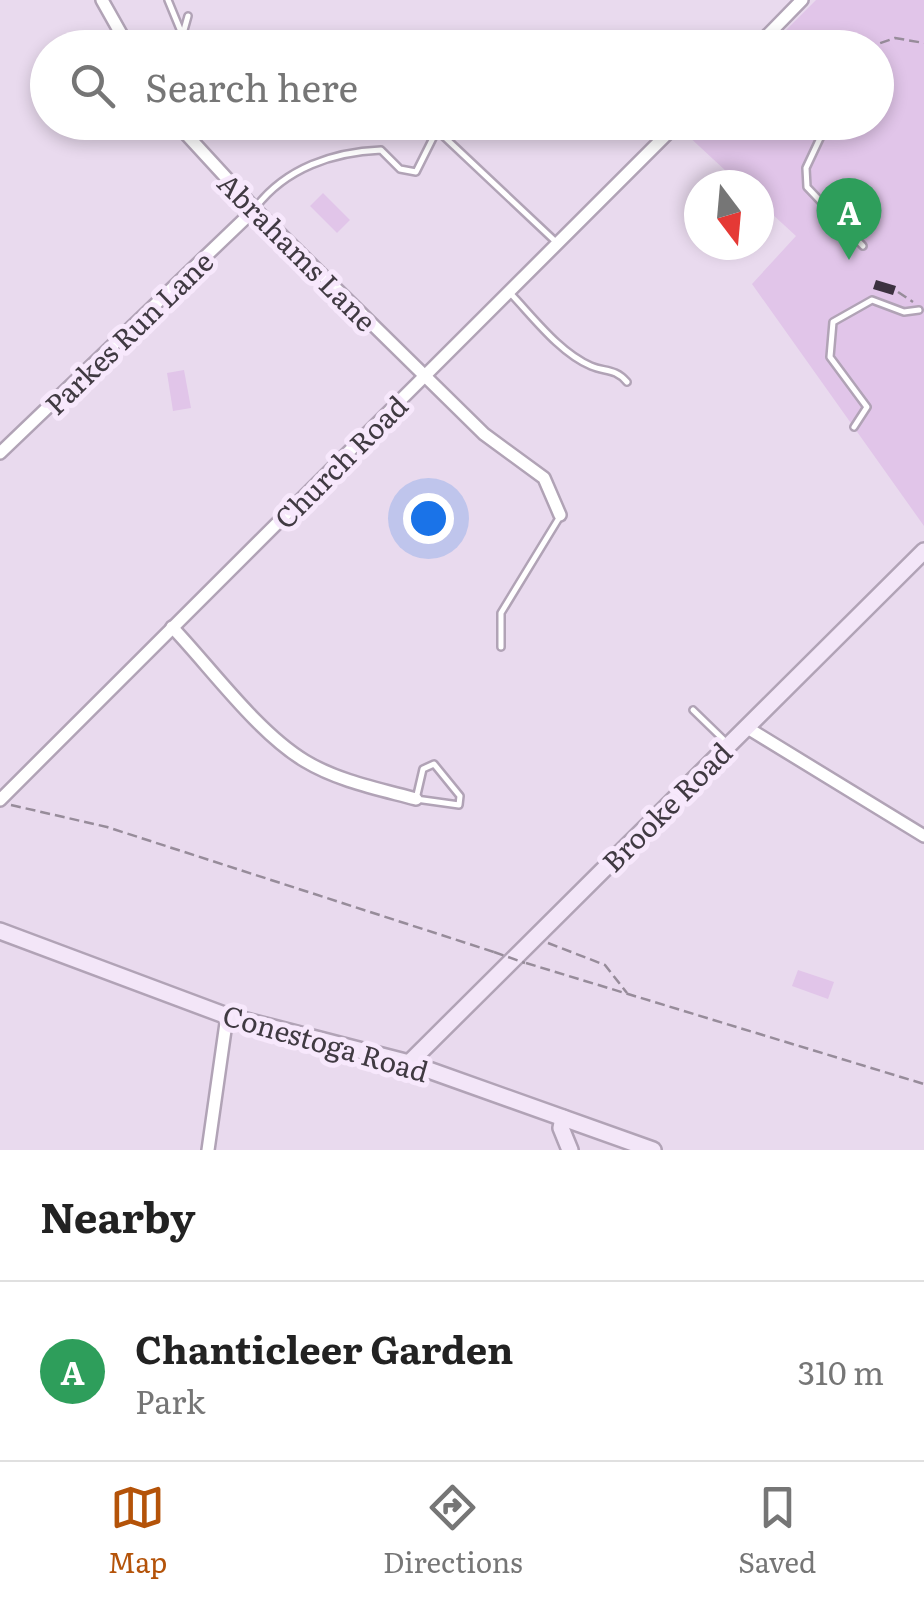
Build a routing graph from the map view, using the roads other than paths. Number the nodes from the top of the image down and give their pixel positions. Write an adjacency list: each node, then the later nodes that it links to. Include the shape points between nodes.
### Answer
1 (102, 0): 5 (street)
2 (168, 0): 6 (lane)
3 (802, 0): 8 (street)
4 (188, 16): 7 (lane)
5 (119, 30)
6 (180, 30)
7 (183, 30)
8 (773, 30)
9 (191, 140): 14 (street, Abrahams Lane)
10 (432, 140): 14 (lane, via 416,172 400,170 380,150 320,160 290,174)
11 (448, 140): 15 (lane)
12 (661, 140): 15 (street, Church Road)
13 (819, 140): 16 (lane, via 806,168 807,187)
14 (255, 210): 19 (street, Abrahams Lane); 22 (street, Parkes Run Lane)
15 (557, 244): 17 (street, Church Road)
16 (863, 246)
17 (509, 292): 19 (street, Church Road); 20 (lane, via 550,335 591,366)
18 (919, 310): 21 (lane, via 904,312 872,300 833,322 830,357 867,407)
19 (425, 377): 23 (street, Abrahams Lane, via 484,434 544,478); 25 (street, Church Road)
20 (627, 382)
21 (854, 427)
22 (0, 453)
23 (560, 515): 26 (lane, via 501,613)
24 (924, 551): 28 (main road, Brooke Road)
25 (172, 626): 30 (street, via 305,760); 31 (street, Church Road)
26 (502, 646)
27 (693, 710): 29 (lane)
28 (746, 727): 29 (main road, Brooke Road); 32 (street)
29 (728, 744): 35 (main road, Brooke Road)
30 (416, 799): 30 (lane, via 423,769 434,764 461,801)
31 (0, 800)
32 (924, 836)
33 (0, 931): 34 (main road, Conestoga Road)
34 (227, 1016): 35 (main road, Conestoga Road); 37 (street)
35 (408, 1063): 36 (main road, Conestoga Road)
36 (564, 1118): 38 (main road); 39 (main road, Conestoga Road)
37 (208, 1150)
38 (570, 1150)
39 (653, 1150)

